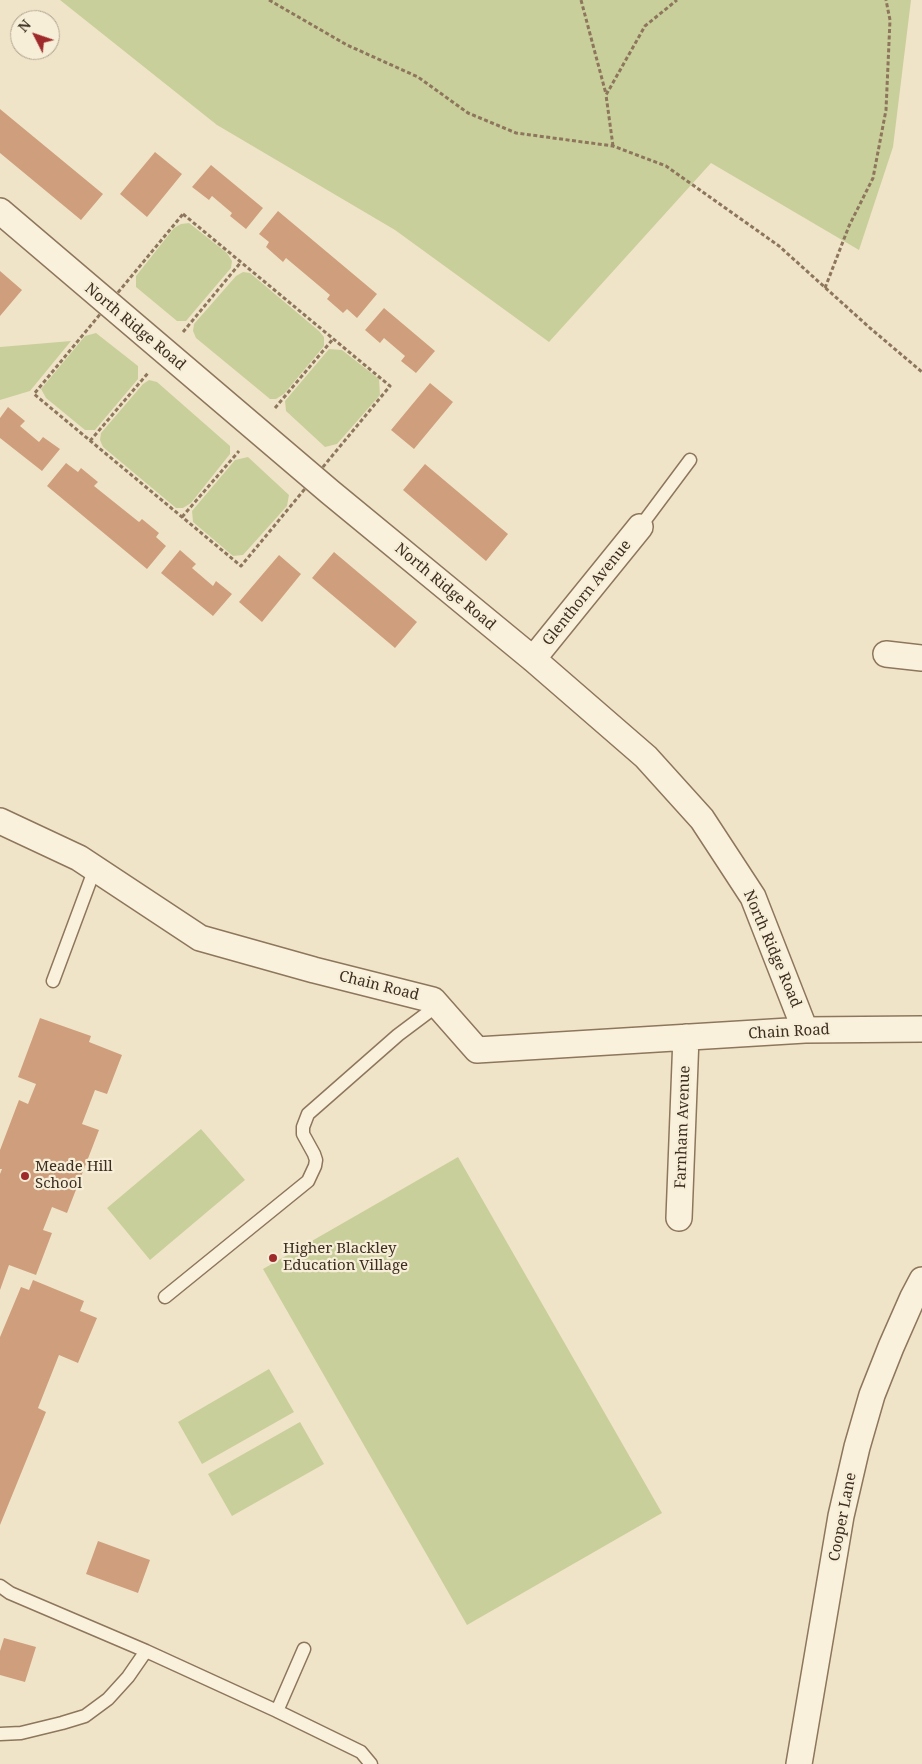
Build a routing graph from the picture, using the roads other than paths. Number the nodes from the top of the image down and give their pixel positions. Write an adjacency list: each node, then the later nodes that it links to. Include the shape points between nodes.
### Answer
1 (0, 211): 6 (street, North Ridge Road, via 330,492)
2 (690, 460): 3 (lane)
3 (640, 527): 6 (street, Glenthorn Avenue)
4 (886, 654): 5 (street)
5 (922, 658)
6 (533, 659): 12 (street, North Ridge Road, via 646,757 702,819 754,897)
7 (0, 821): 8 (street, Chain Road)
8 (95, 868): 9 (lane); 10 (street, Chain Road, via 200,938 433,1000)
9 (53, 981)
10 (438, 1005): 13 (street, Chain Road, via 477,1050); 16 (lane, via 398,1035 308,1114 303,1134 316,1160 308,1181)
11 (922, 1028): 12 (street, Chain Road)
12 (805, 1030): 13 (street, Chain Road)
13 (686, 1037): 14 (street, Farnham Avenue)
14 (679, 1218)
15 (922, 1280): 23 (street, Cooper Lane, via 872,1395 857,1447 841,1516)
16 (165, 1297)
17 (3, 1591): 19 (lane)
18 (304, 1650): 20 (lane)
19 (146, 1651): 20 (lane); 21 (lane, via 108,1700 85,1716 21,1733)
20 (277, 1711): 22 (lane, via 361,1752)
21 (0, 1734)
22 (371, 1764)
23 (799, 1764)

